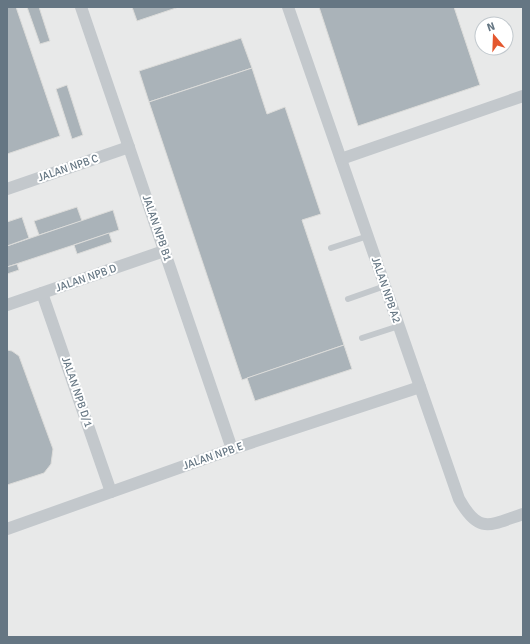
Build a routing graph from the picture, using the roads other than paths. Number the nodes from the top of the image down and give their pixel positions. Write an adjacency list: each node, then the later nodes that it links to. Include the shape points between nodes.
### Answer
1 (81, 7): 4 (street, JALAN NPB B1)
2 (288, 7): 5 (street, JALAN NPB A2)
3 (523, 96): 5 (street)
4 (129, 148): 6 (street, JALAN NPB C); 9 (street, JALAN NPB B1)
5 (341, 158): 7 (street, JALAN NPB A2)
6 (7, 189)
7 (368, 236): 8 (lane); 10 (street, JALAN NPB A2)
8 (331, 248)
9 (164, 251): 11 (street, JALAN NPB D); 17 (street, JALAN NPB B1)
10 (385, 286): 12 (lane); 14 (street, JALAN NPB A2)
11 (42, 292): 13 (street, JALAN NPB D); 18 (street, JALAN NPB D/1)
12 (348, 299)
13 (7, 304)
14 (399, 326): 15 (lane); 16 (street, JALAN NPB A2)
15 (362, 338)
16 (420, 387): 17 (street, JALAN NPB E); 19 (street, JALAN NPB A2, via 459,499 466,512 476,522 491,525)
17 (232, 449): 18 (street, JALAN NPB E)
18 (111, 492): 20 (street, JALAN NPB E)
19 (523, 514)
20 (7, 529)

